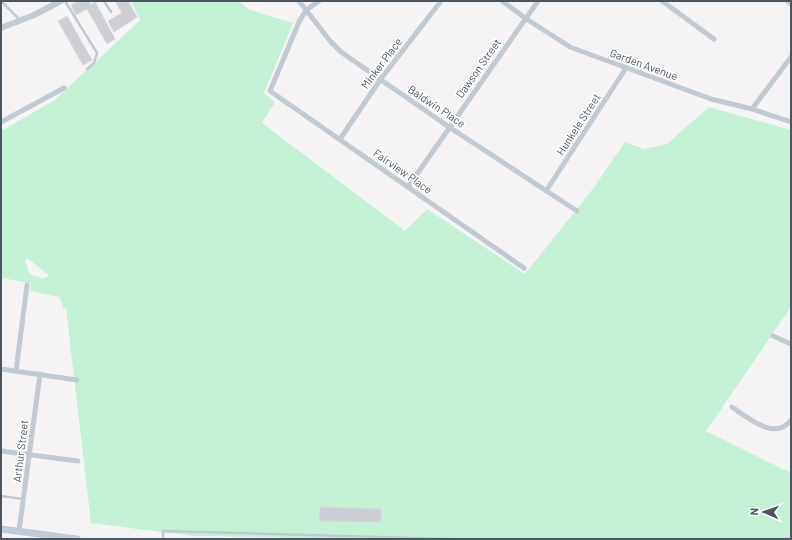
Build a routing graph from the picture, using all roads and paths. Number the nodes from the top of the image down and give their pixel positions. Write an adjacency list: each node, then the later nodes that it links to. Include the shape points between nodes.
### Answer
1 (1, 1): 16 (lane)
2 (61, 1): 16 (street)
3 (65, 1): 21 (lane, via 97,53 94,63)
4 (104, 1): 14 (lane)
5 (299, 1): 13 (street, Baldwin Place)
6 (319, 1): 13 (street)
7 (441, 1): 22 (street, Minker Place)
8 (502, 1): 15 (street, Garden Avenue)
9 (538, 1): 15 (street, Dawson Street)
10 (662, 1): 18 (street)
11 (787, 1): 12 (street)
12 (791, 4)
13 (306, 10): 22 (street, Baldwin Place, via 335,47); 28 (street, Fairview Place, via 270,91)
14 (111, 12)
15 (525, 18): 20 (street, Garden Avenue, via 570,47); 27 (street, Dawson Street)
16 (21, 21): 17 (street)
17 (1, 28)
18 (714, 39)
19 (791, 57): 24 (street)
20 (626, 68): 24 (street, Garden Avenue, via 711,99); 30 (street, Hunkele Street)
21 (87, 69)
22 (380, 80): 27 (street, Baldwin Place); 28 (street, Minker Place)
23 (64, 88): 25 (street)
24 (752, 109): 26 (street, Garden Avenue)
25 (1, 122)
26 (791, 122)
27 (450, 127): 29 (street, Dawson Street); 30 (street, Baldwin Place)
28 (340, 139): 29 (street, Fairview Place)
29 (408, 187): 32 (street, Fairview Place)
30 (546, 191): 31 (street, Baldwin Place)
31 (576, 211)
32 (524, 268)
33 (27, 285): 37 (street)
34 (773, 336): 35 (street)
35 (791, 344)
36 (1, 369): 37 (street)
37 (16, 371): 38 (street)
38 (40, 374): 39 (street); 43 (street, Arthur Street)
39 (76, 380)
40 (732, 407): 41 (street, via 767,428 778,429)
41 (790, 424)
42 (1, 451): 43 (street)
43 (30, 455): 44 (street); 46 (street, Arthur Street)
44 (78, 461)
45 (1, 496): 46 (lane)
46 (24, 499): 48 (street, Arthur Street)
47 (1, 529): 48 (main road)
48 (19, 531): 49 (main road)
49 (40, 536): 50 (main road)
50 (77, 539)
51 (163, 539): 52 (lane, via 163,531)
52 (451, 539)

